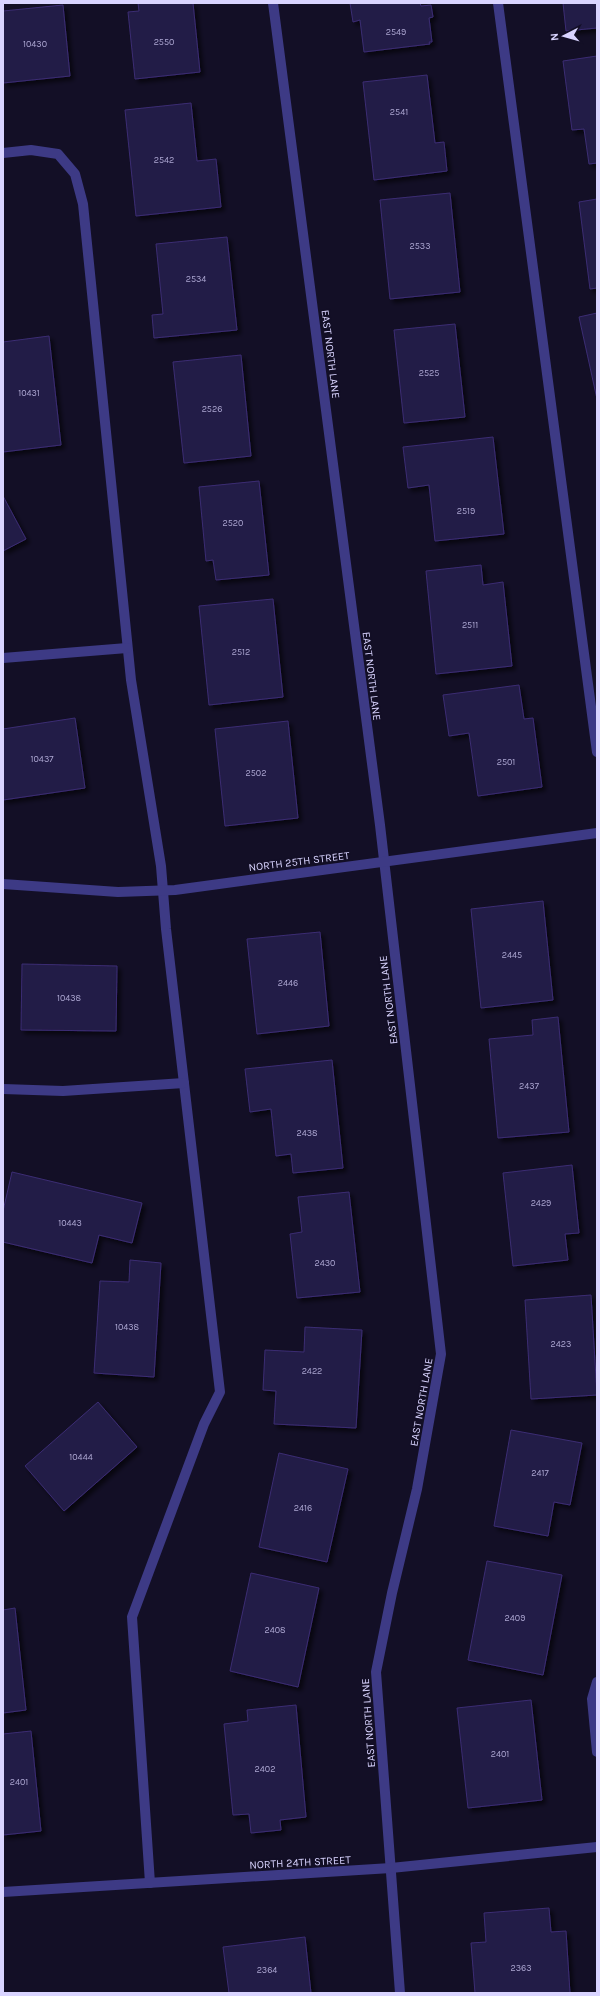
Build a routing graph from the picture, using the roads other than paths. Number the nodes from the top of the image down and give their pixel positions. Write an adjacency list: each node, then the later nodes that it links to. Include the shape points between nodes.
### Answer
1 (273, 3): 8 (street, EAST NORTH LANE)
2 (498, 3): 6 (street)
3 (3, 153): 4 (street, via 31,150 58,154 75,174 83,204)
4 (127, 648): 5 (street); 10 (street)
5 (3, 658)
6 (597, 752)
7 (597, 833): 8 (street, NORTH 25TH STREET)
8 (384, 863): 10 (street, NORTH 25TH STREET); 16 (street, EAST NORTH LANE, via 441,1354 417,1490 376,1672)
9 (3, 884): 10 (street, NORTH 25TH STREET, via 118,892)
10 (163, 890): 11 (street)
11 (184, 1083): 12 (street, via 63,1091); 17 (street, via 220,1392 204,1424 132,1617)
12 (3, 1089)
13 (597, 1682): 14 (street, via 592,1699)
14 (597, 1752)
15 (597, 1847): 16 (street, NORTH 24TH STREET)
16 (391, 1868): 17 (street, NORTH 24TH STREET); 19 (street, EAST NORTH LANE)
17 (150, 1883): 18 (street, NORTH 24TH STREET)
18 (3, 1892)
19 (400, 1993)

